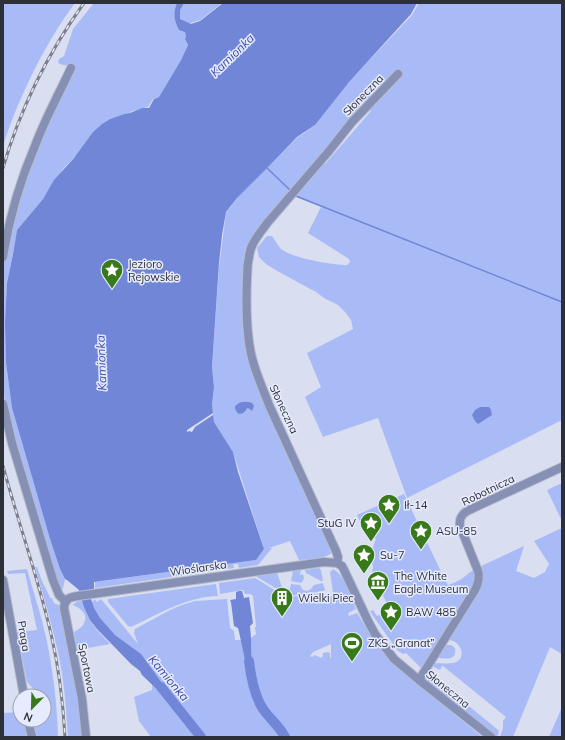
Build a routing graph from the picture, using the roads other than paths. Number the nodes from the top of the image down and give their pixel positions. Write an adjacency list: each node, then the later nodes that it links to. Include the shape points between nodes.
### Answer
1 (71, 68): 3 (street, via 34,146 13,213)
2 (398, 74): 6 (street, Słoneczna, via 352,122 268,222 249,254 246,298 252,358 269,405 336,551)
3 (3, 257)
4 (3, 404): 8 (street, via 12,443 53,580)
5 (562, 467): 9 (street, Robotnicza, via 461,516 460,526 478,571 478,582)
6 (337, 563): 8 (street, Wioślarska, via 324,562 76,596 69,598); 9 (street, Słoneczna, via 342,566 375,634 394,658)
7 (3, 580): 10 (street, Praga)
8 (65, 603): 11 (street, Sportowa)
9 (419, 680): 12 (street, Słoneczna)
10 (23, 688)
11 (86, 737)
12 (491, 737)

